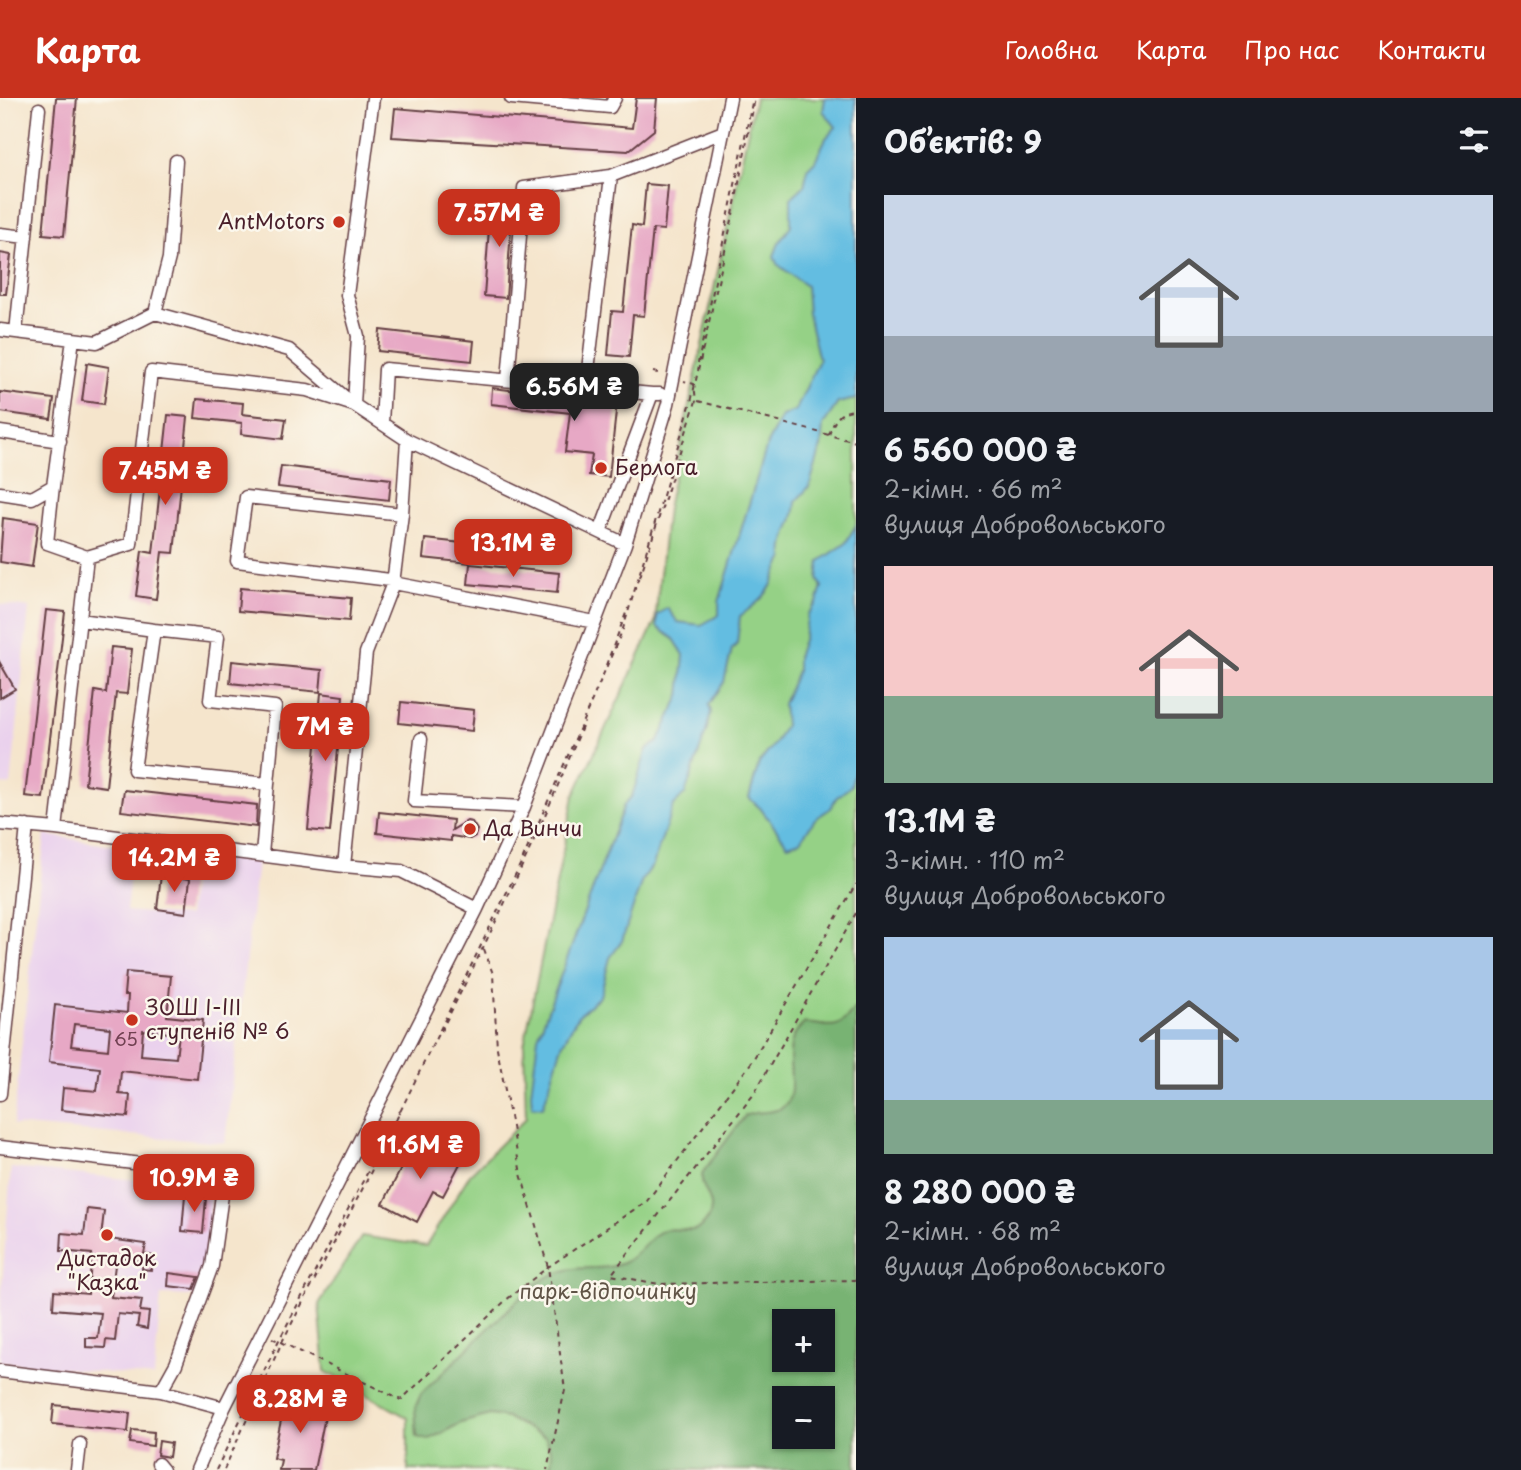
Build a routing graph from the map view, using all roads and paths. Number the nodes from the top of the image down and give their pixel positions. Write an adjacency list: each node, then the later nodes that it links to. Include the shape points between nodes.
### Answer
1 (373, 98): 22 (street, via 346,295 358,336)
2 (511, 98): 3 (street, via 610,107)
3 (615, 98)
4 (730, 98): 7 (street)
5 (753, 98): 17 (path)
6 (39, 109): 11 (street)
7 (723, 132): 9 (street); 20 (street)
8 (176, 161): 12 (street, via 169,258)
9 (611, 176): 16 (street, via 524,188); 18 (street)
10 (0, 234): 11 (street)
11 (26, 237): 14 (street)
12 (155, 313): 15 (street, via 97,342); 22 (street, via 289,350)
13 (0, 330): 14 (street)
14 (16, 332): 15 (street)
15 (74, 339): 28 (street)
16 (509, 380): 18 (street); 24 (street, via 385,369)
17 (694, 384)
18 (586, 387): 19 (street)
19 (652, 394): 20 (street); 33 (street)
20 (670, 394): 34 (street)
21 (696, 401): 26 (path)
22 (354, 404): 24 (street); 35 (street, via 307,390 151,372 131,544)
23 (856, 410): 26 (path, via 847,410 834,420)
24 (382, 423): 27 (street)
25 (0, 432): 28 (street)
26 (829, 436): 29 (path)
27 (407, 440): 32 (street); 33 (street)
28 (60, 441): 30 (street)
29 (856, 442)
30 (53, 486): 31 (street, via 32,498); 35 (street, via 47,543)
31 (0, 493)
32 (402, 514): 36 (street); 36 (street, via 246,497 237,561)
33 (600, 532): 34 (street)
34 (625, 544): 38 (street)
35 (87, 557): 37 (street)
36 (393, 583): 38 (street); 47 (street, via 366,653)
37 (80, 620): 39 (street); 45 (street)
38 (595, 622): 42 (street)
39 (153, 630): 41 (street, via 218,637 210,700 275,707); 41 (street, via 134,770)
40 (421, 739): 42 (street, via 414,801)
41 (268, 784): 46 (street)
42 (524, 807): 49 (street)
43 (0, 824): 44 (street)
44 (27, 826): 45 (street); 52 (street)
45 (56, 828): 46 (street)
46 (262, 855): 47 (street)
47 (344, 866): 49 (street, via 401,871)
48 (856, 884): 54 (path, via 751,1063 647,1201)
49 (477, 909): 56 (street)
50 (856, 913): 55 (path, via 754,1094 611,1275 659,1284)
51 (483, 948): 54 (path, via 493,974 497,1048 521,1174)
52 (0, 1094)
53 (0, 1147): 59 (street, via 225,1174 212,1266 176,1364)
54 (548, 1267): 57 (path, via 506,1300 401,1400); 65 (path, via 565,1390)
55 (856, 1280)
56 (262, 1333): 57 (path); 60 (street)
57 (279, 1340): 64 (path)
58 (0, 1371): 59 (street)
59 (161, 1391): 60 (street)
60 (224, 1408): 63 (street)
61 (80, 1444): 62 (street)
62 (77, 1470)
63 (197, 1470)
64 (216, 1470)
65 (547, 1470)

